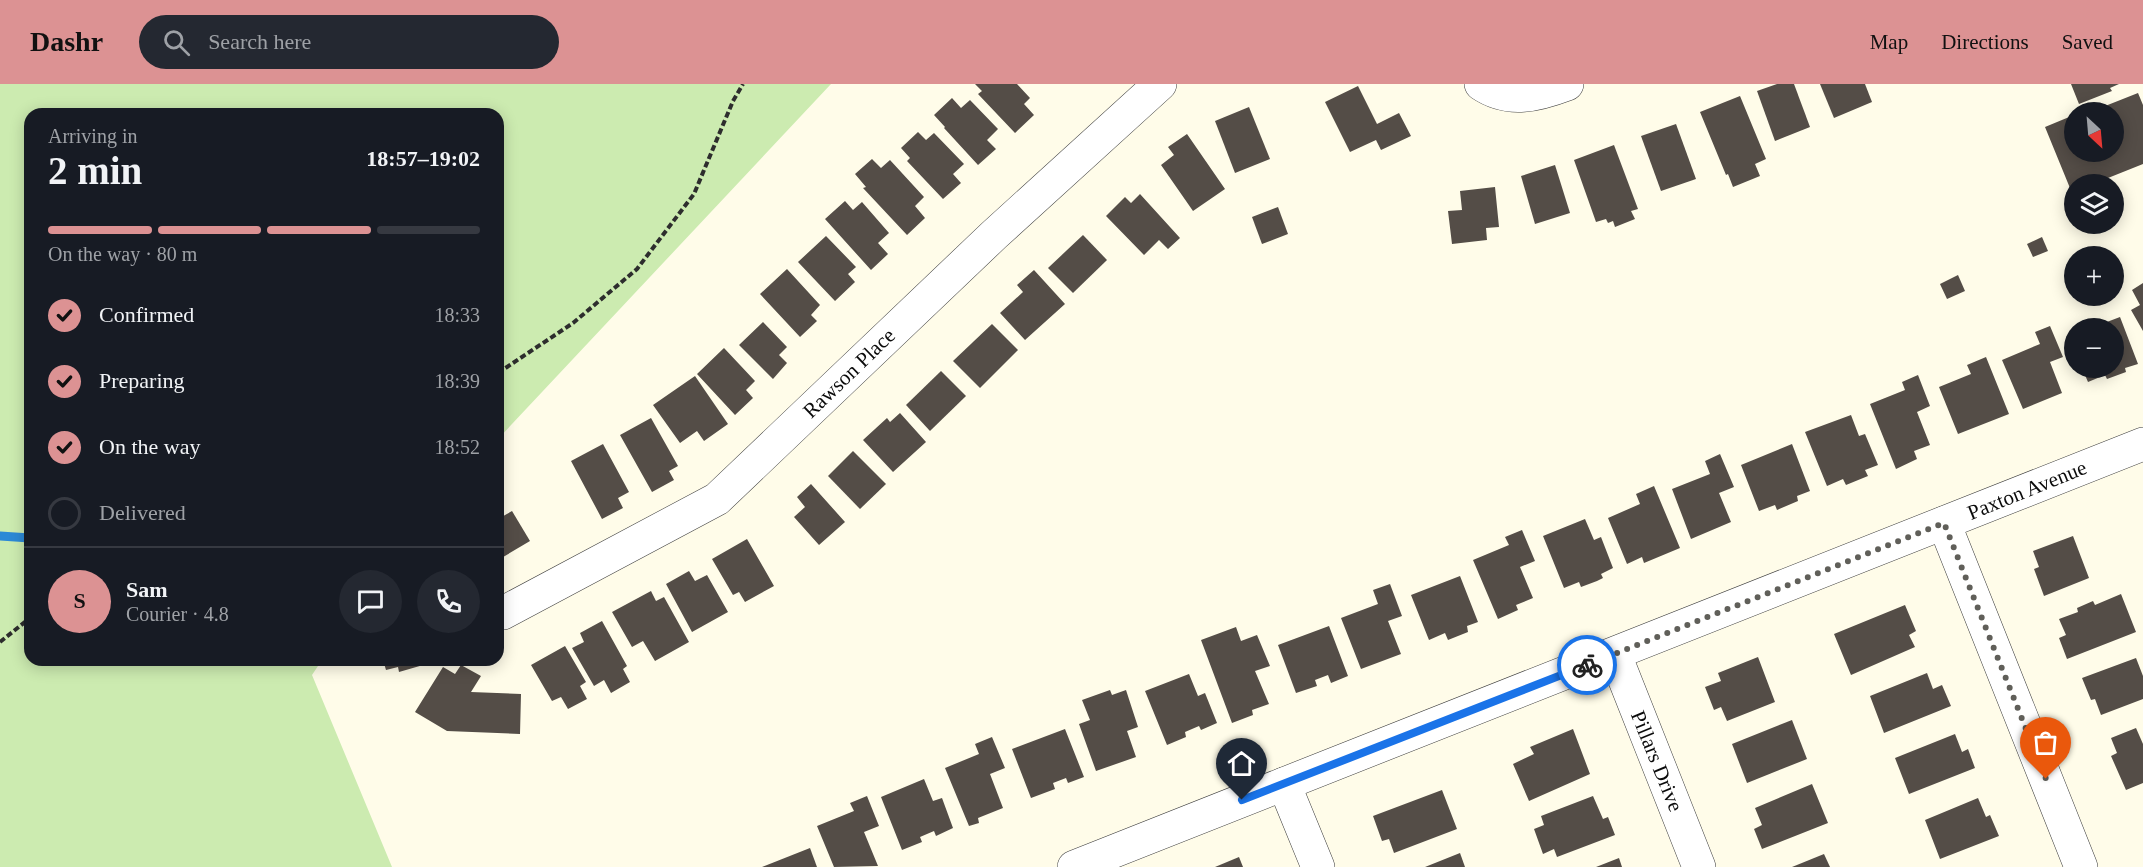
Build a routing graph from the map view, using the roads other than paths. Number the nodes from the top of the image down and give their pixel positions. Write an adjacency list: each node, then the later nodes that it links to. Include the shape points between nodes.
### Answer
1 (1160, 84): 6 (street, Rawson Place, via 994,235 717,499)
2 (1481, 84): 3 (street, via 1502,94 1522,97)
3 (1567, 84)
4 (2143, 444): 5 (street, Paxton Avenue)
5 (1944, 523): 7 (street, Paxton Avenue); 12 (street)
6 (504, 612)
7 (1615, 655): 8 (street, Paxton Avenue); 11 (street, Pillars Drive)
8 (1284, 784): 9 (street, Paxton Avenue); 10 (street)
9 (1074, 867)
10 (1318, 867)
11 (1699, 867)
12 (2081, 867)

